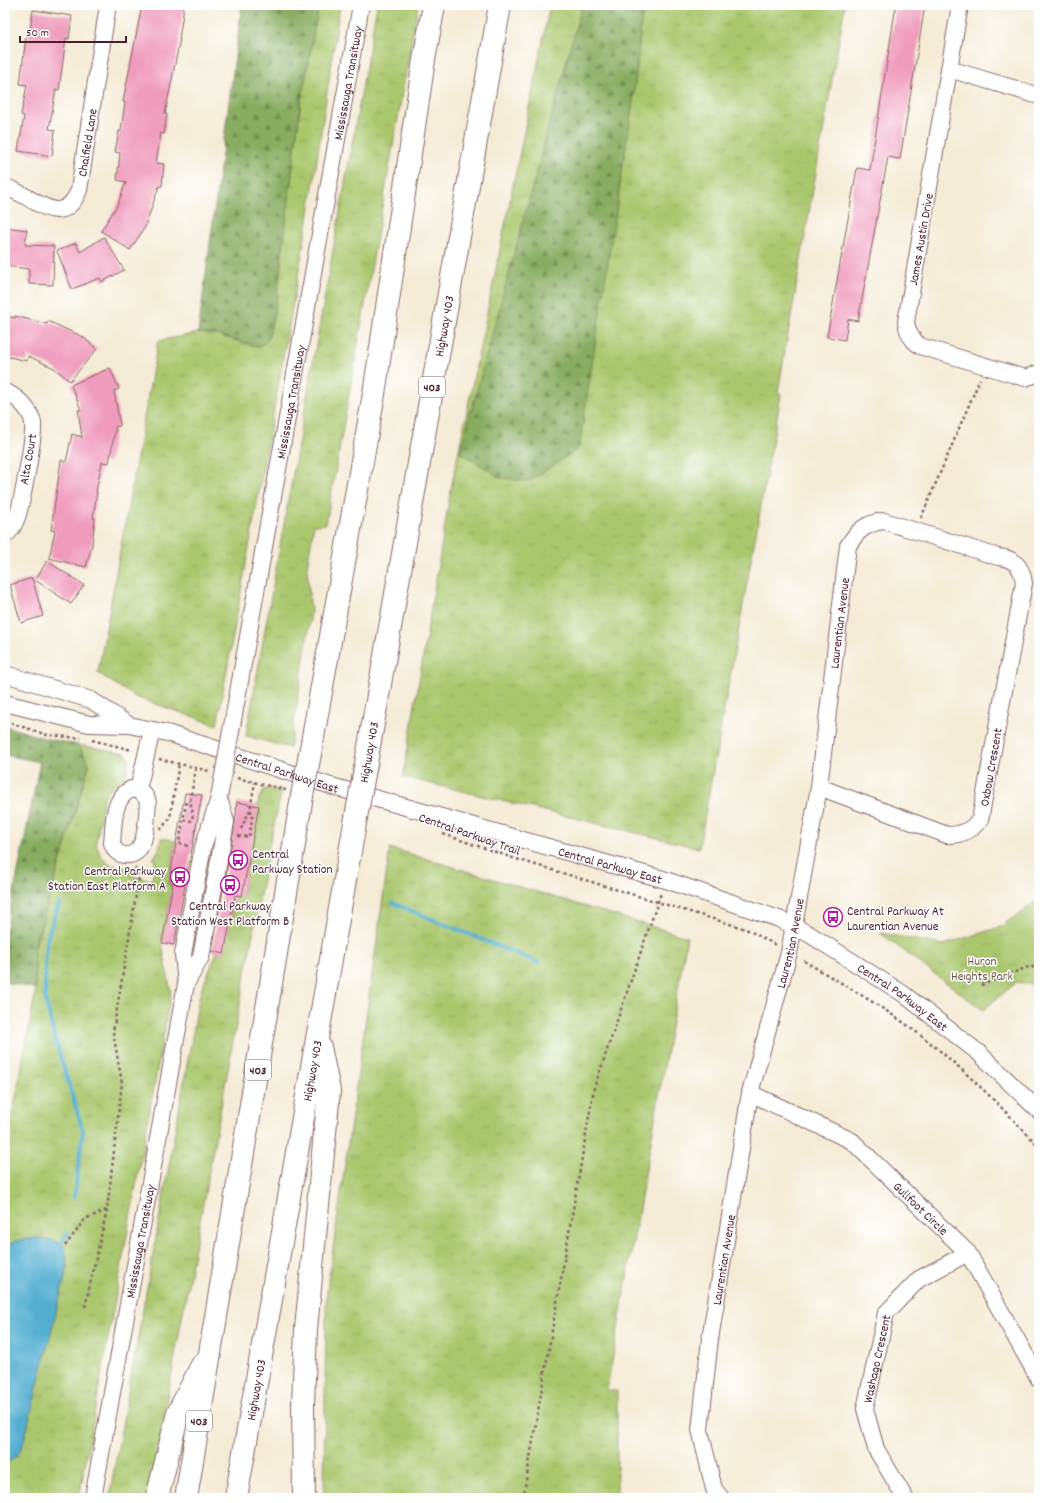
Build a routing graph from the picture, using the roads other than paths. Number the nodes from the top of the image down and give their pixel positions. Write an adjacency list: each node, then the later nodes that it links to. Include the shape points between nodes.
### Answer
1 (108, 5): 8 (street, Chalfield Lane, via 76,200 59,210 48,209)
2 (360, 5): 26 (street, Mississauga Transitway, bridge, via 220,798 203,847 182,954 186,984)
3 (434, 5): 24 (highway, 403, bridge, via 374,394 310,754 297,794)
4 (500, 5): 20 (highway, Highway 403 / 403, bridge)
5 (960, 5): 6 (street, James Austin Drive)
6 (949, 69): 7 (street); 9 (street, James Austin Drive, via 906,322 910,336 920,346 983,366 1025,378)
7 (1039, 96)
8 (5, 187)
9 (1039, 373)
10 (5, 392): 11 (street, Alta Court, via 12,395 26,409 33,422 16,520)
11 (5, 535)
12 (998, 557): 17 (street, Laurentian Avenue, via 884,521 864,526 855,534 848,546); 17 (street, Oxbow Crescent, via 1017,563 1023,573 1024,583 980,820 971,830 958,835 947,835)
13 (5, 674): 15 (street, Central Parkway East, via 91,700)
14 (5, 703): 15 (street, Central Parkway East, via 88,724)
15 (129, 725): 16 (street, Central Parkway East)
16 (152, 730): 18 (street); 19 (street, Central Parkway East, via 330,786 666,880)
17 (819, 787): 19 (street, Laurentian Avenue)
18 (138, 790): 18 (street, via 131,789 123,793 117,801 112,843 119,854 135,853 142,846 148,803 147,798)
19 (793, 926): 21 (street, Laurentian Avenue, via 789,953); 22 (street, Central Parkway East, via 902,993 979,1053)
20 (318, 1036): 29 (highway, Highway 403 / 403); 30 (highway, via 329,1091 306,1329 303,1404)
21 (750, 1093): 23 (street, Gullfoot Circle, via 852,1141); 31 (street, Laurentian Avenue, via 710,1339 700,1430 714,1489)
22 (1039, 1111)
23 (968, 1253): 25 (street, Gullfoot Circle); 32 (street, Washago Crescent, via 919,1279 886,1313 865,1409 876,1449)
24 (213, 1344): 27 (highway, via 178,1413); 28 (highway, 403)
25 (1039, 1379)
26 (93, 1498)
27 (157, 1498)
28 (186, 1498)
29 (236, 1498)
30 (304, 1498)
31 (721, 1498)
32 (905, 1498)

